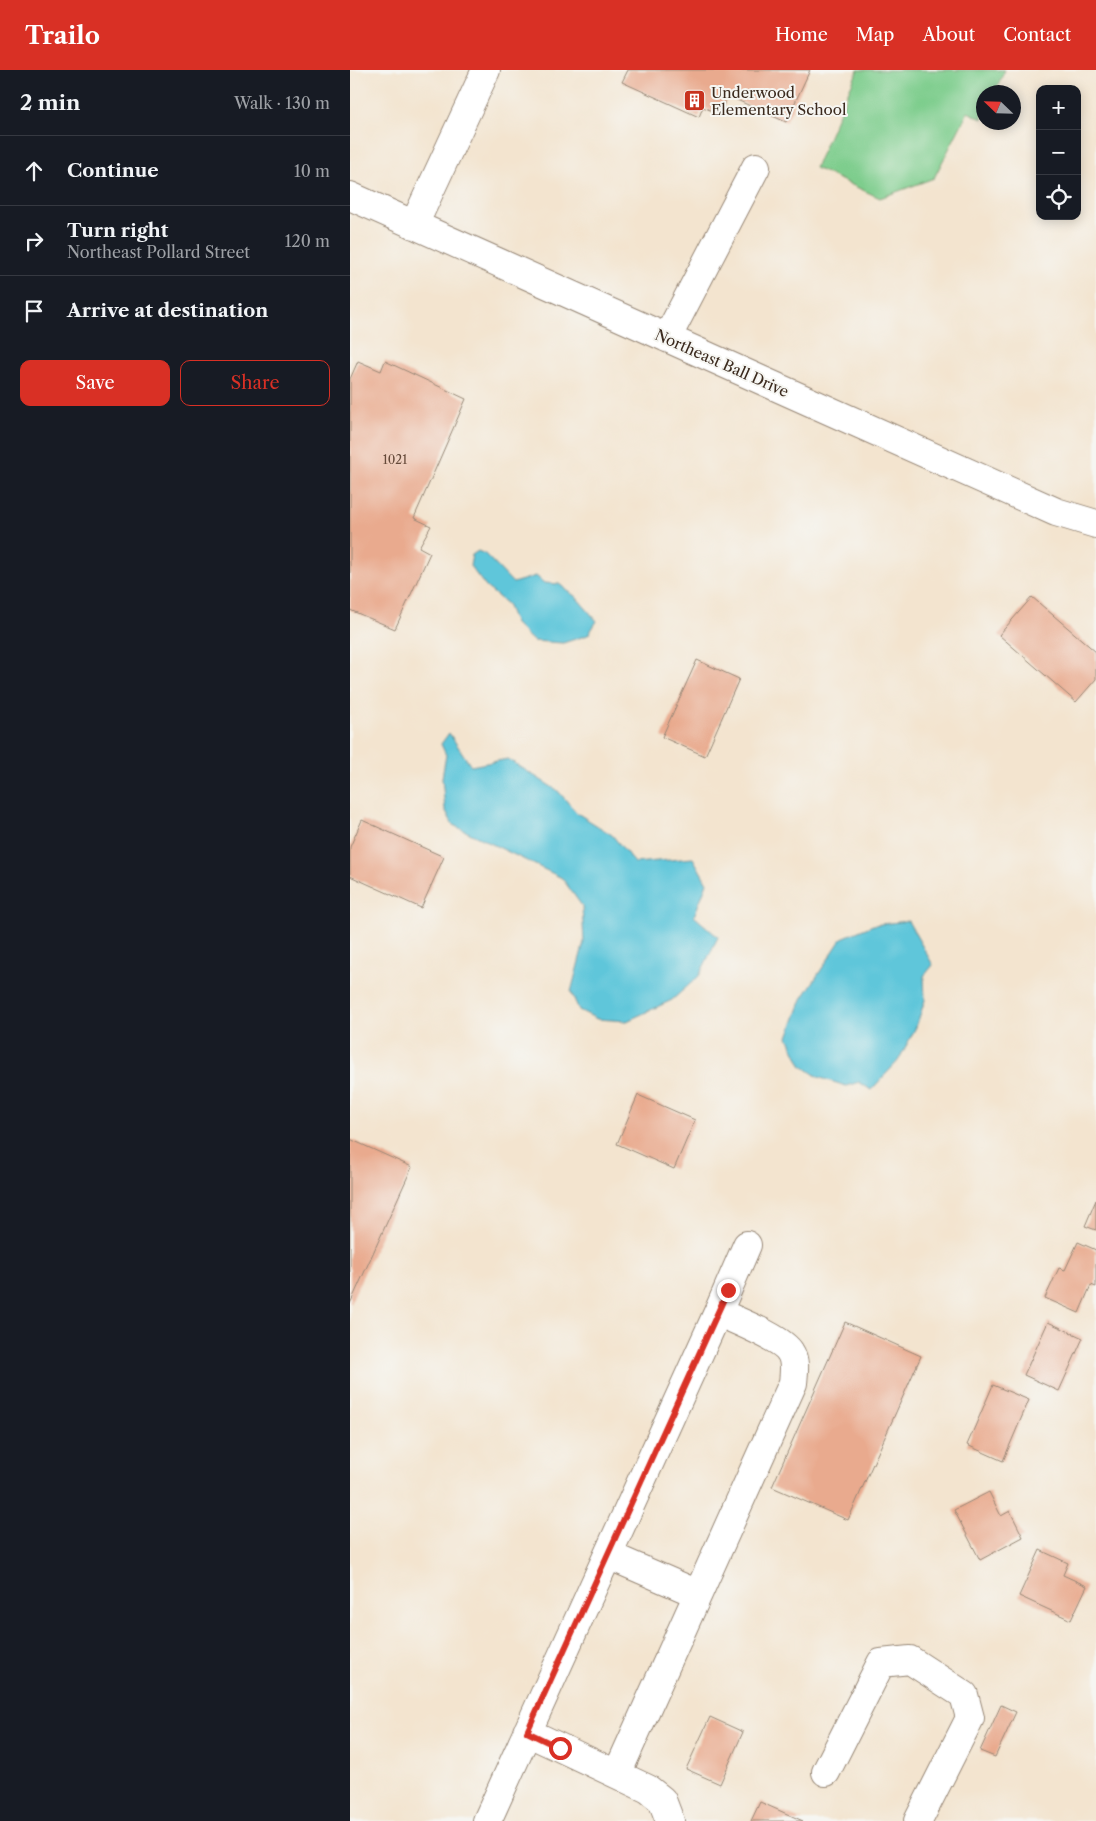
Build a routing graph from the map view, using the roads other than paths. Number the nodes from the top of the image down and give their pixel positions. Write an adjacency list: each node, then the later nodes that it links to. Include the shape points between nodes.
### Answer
1 (486, 70): 4 (street)
2 (756, 167): 5 (street)
3 (350, 196): 4 (street, Northeast Ball Drive)
4 (414, 225): 5 (street, Northeast Ball Drive)
5 (667, 338): 6 (street, Northeast Ball Drive, via 1056,512)
6 (1096, 524)
7 (747, 1245): 8 (street)
8 (718, 1312): 9 (street); 10 (street, via 780,1342 790,1351 795,1366 793,1383)
9 (608, 1555): 10 (street); 11 (street)
10 (698, 1594): 13 (street)
11 (527, 1732): 13 (street); 14 (street)
12 (826, 1772): 16 (street, via 881,1663 910,1660 964,1695 970,1718)
13 (617, 1774): 15 (street, via 648,1789 662,1800)
14 (487, 1821)
15 (670, 1821)
16 (918, 1821)

